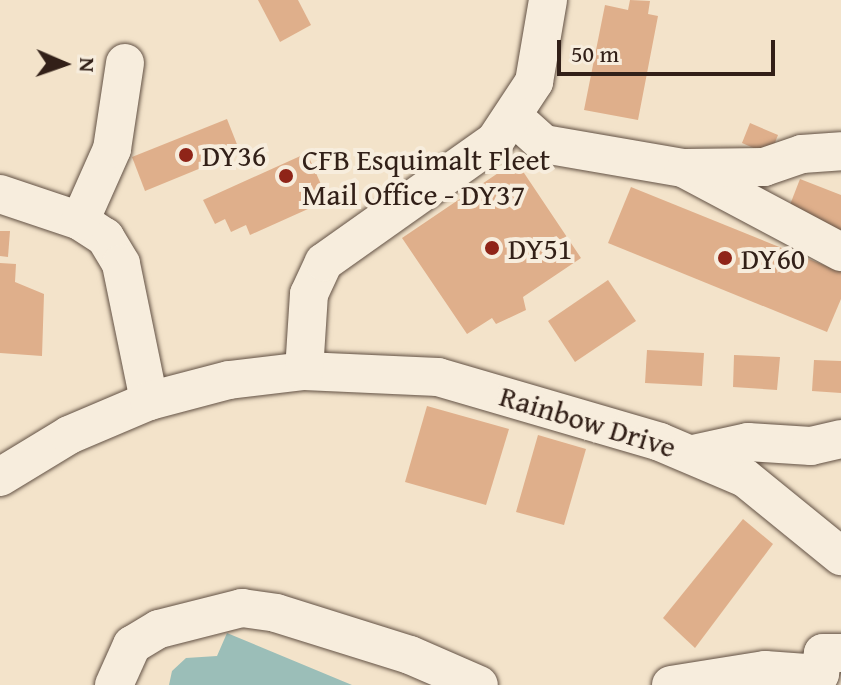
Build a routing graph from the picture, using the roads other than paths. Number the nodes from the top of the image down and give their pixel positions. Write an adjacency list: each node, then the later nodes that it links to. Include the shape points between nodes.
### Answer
1 (548, 0): 3 (lane, via 539,66)
2 (125, 63): 7 (lane, via 112,149)
3 (515, 118): 5 (lane, via 544,144); 9 (lane, via 478,158 353,236 324,262 309,294)
4 (841, 151): 5 (lane, via 802,154 764,167)
5 (683, 168): 8 (lane)
6 (0, 194): 7 (lane)
7 (80, 221): 10 (lane, via 105,237 121,264)
8 (841, 252)
9 (304, 371): 10 (lane, Rainbow Drive, via 229,380); 12 (lane, Rainbow Drive, via 438,377)
10 (149, 401): 13 (lane, Rainbow Drive, via 69,435)
11 (841, 439): 12 (lane, via 811,446 748,442)
12 (693, 454): 14 (lane, Rainbow Drive, via 745,478)
13 (0, 477)
14 (841, 556)
15 (827, 671): 18 (lane, via 765,670)
16 (114, 685): 17 (lane, via 132,645 159,629 242,608 395,650)
17 (479, 685)
18 (671, 685)

